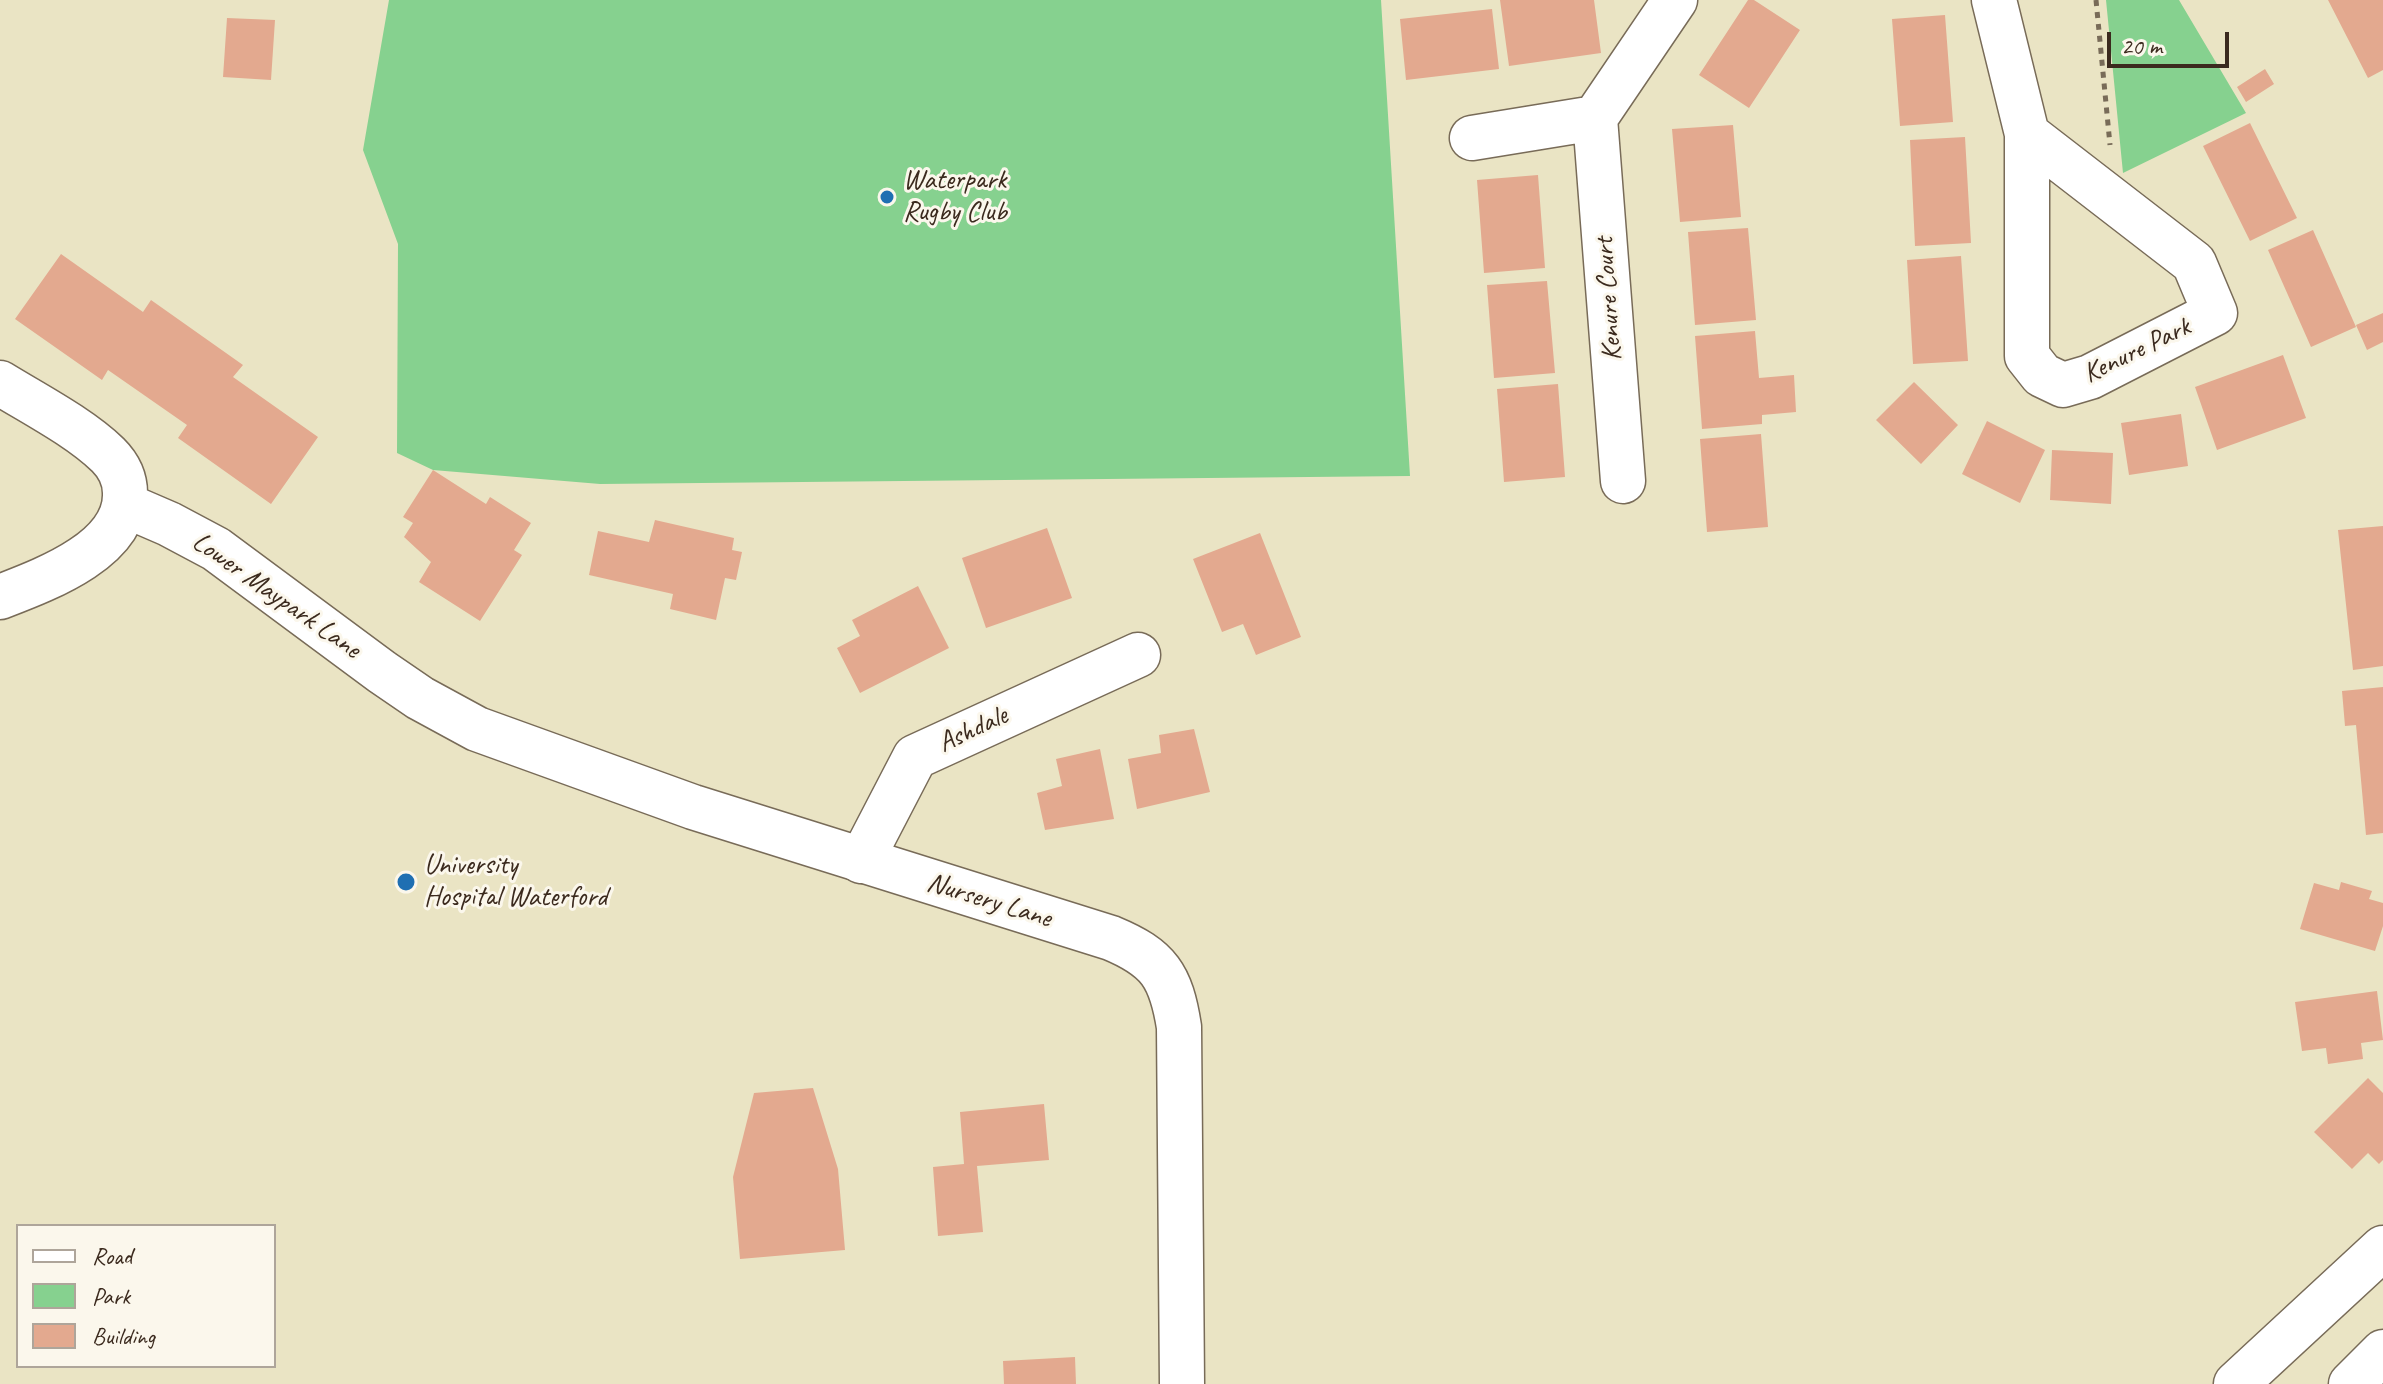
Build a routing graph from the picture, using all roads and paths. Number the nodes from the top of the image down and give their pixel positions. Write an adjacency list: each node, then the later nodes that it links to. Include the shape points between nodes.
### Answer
1 (1675, 0): 4 (street)
2 (1994, 0): 5 (street, Kenure Park)
3 (2096, 0): 7 (path)
4 (1595, 118): 6 (street); 9 (street, Kenure Court)
5 (2027, 134): 7 (street, Kenure Park); 7 (street, Kenure Park, via 2027,356 2042,375 2063,385 2090,377 2215,313 2194,263)
6 (1472, 138)
7 (2116, 202)
8 (0, 383): 10 (street, via 109,456 124,480)
9 (1623, 481)
10 (125, 505): 11 (street, via 116,529 94,550); 13 (street, Lower Maypark Lane, via 216,549)
11 (0, 597)
12 (1138, 655): 14 (street, Ashdale, via 915,757)
13 (420, 698): 14 (street, Nursery Lane, via 477,729 545,755)
14 (861, 861): 17 (street, Nursery Lane, via 1111,938 1151,959 1164,974 1179,1027)
15 (2383, 1248): 18 (street)
16 (2383, 1352): 19 (street)
17 (1182, 1384)
18 (2236, 1384)
19 (2351, 1384)

